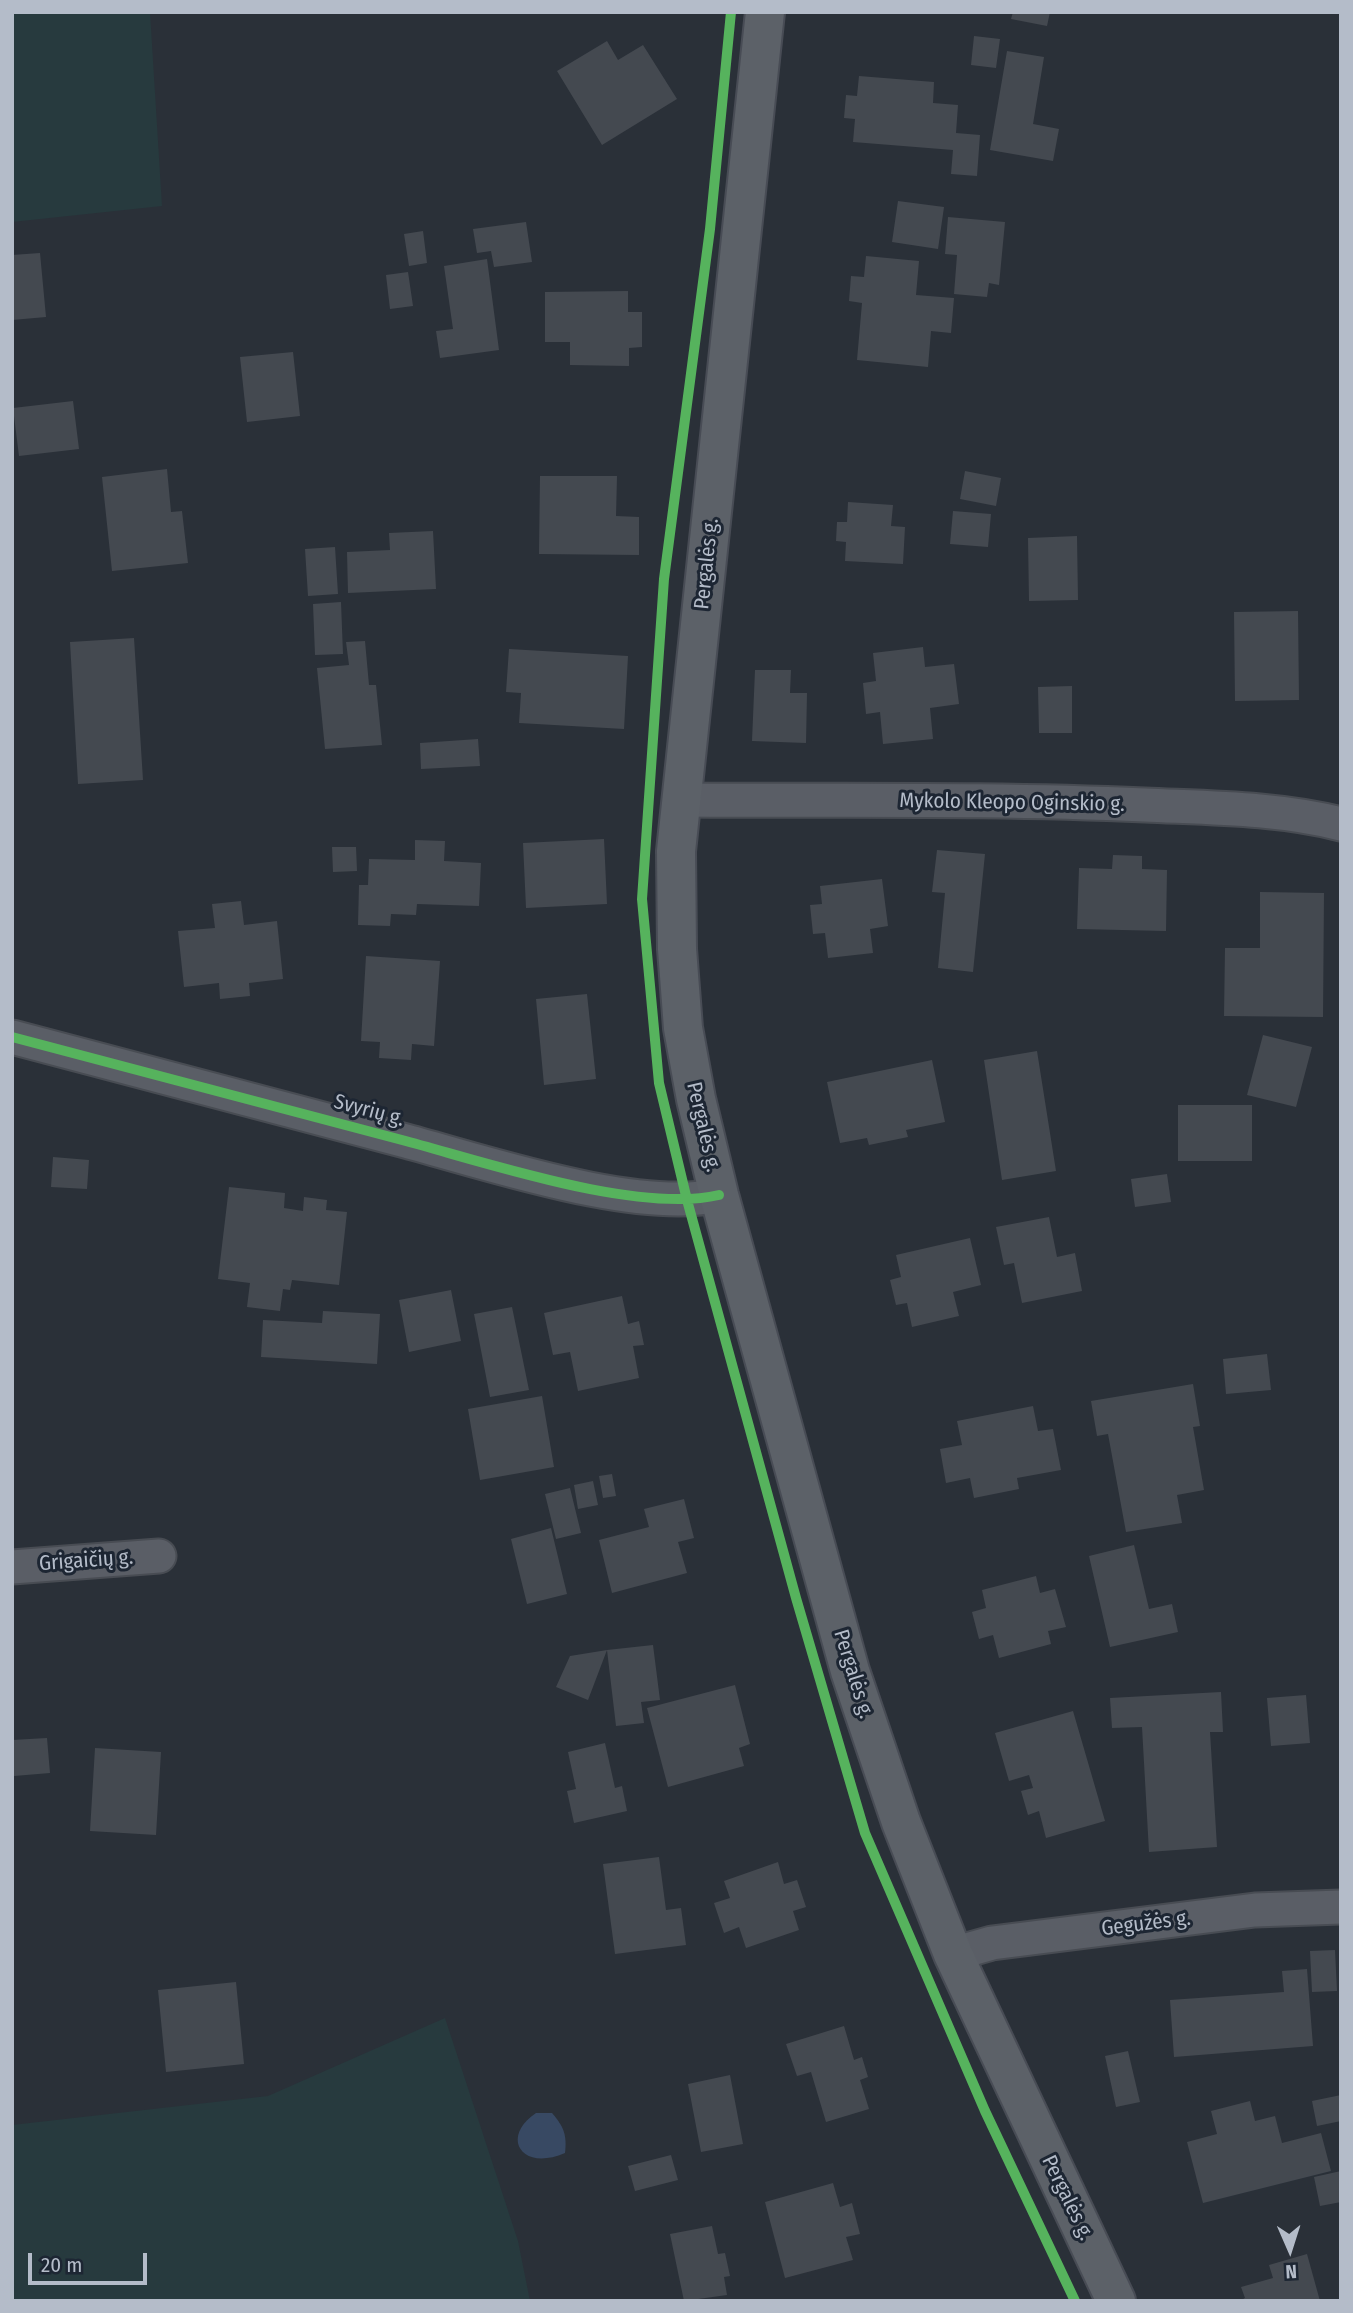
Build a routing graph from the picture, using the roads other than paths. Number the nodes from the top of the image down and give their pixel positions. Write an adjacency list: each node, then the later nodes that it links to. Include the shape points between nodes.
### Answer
1 (765, 12): 2 (main road, Pergalės g.)
2 (682, 800): 3 (street, Mykolo Kleopo Oginskio g., via 1099,803 1228,809); 5 (main road, Pergalės g., via 676,863 683,1028)
3 (1341, 824)
4 (12, 1037): 5 (street, Svyrių g., via 549,1179 655,1198 693,1201)
5 (719, 1195): 9 (main road, Pergalės g., via 850,1671 901,1822)
6 (159, 1556): 7 (street, Grigaičių g.)
7 (12, 1567)
8 (1341, 1907): 9 (street, Gegužės g., via 1213,1915 992,1943)
9 (953, 1954): 10 (main road, Pergalės g.)
10 (1115, 2301)

